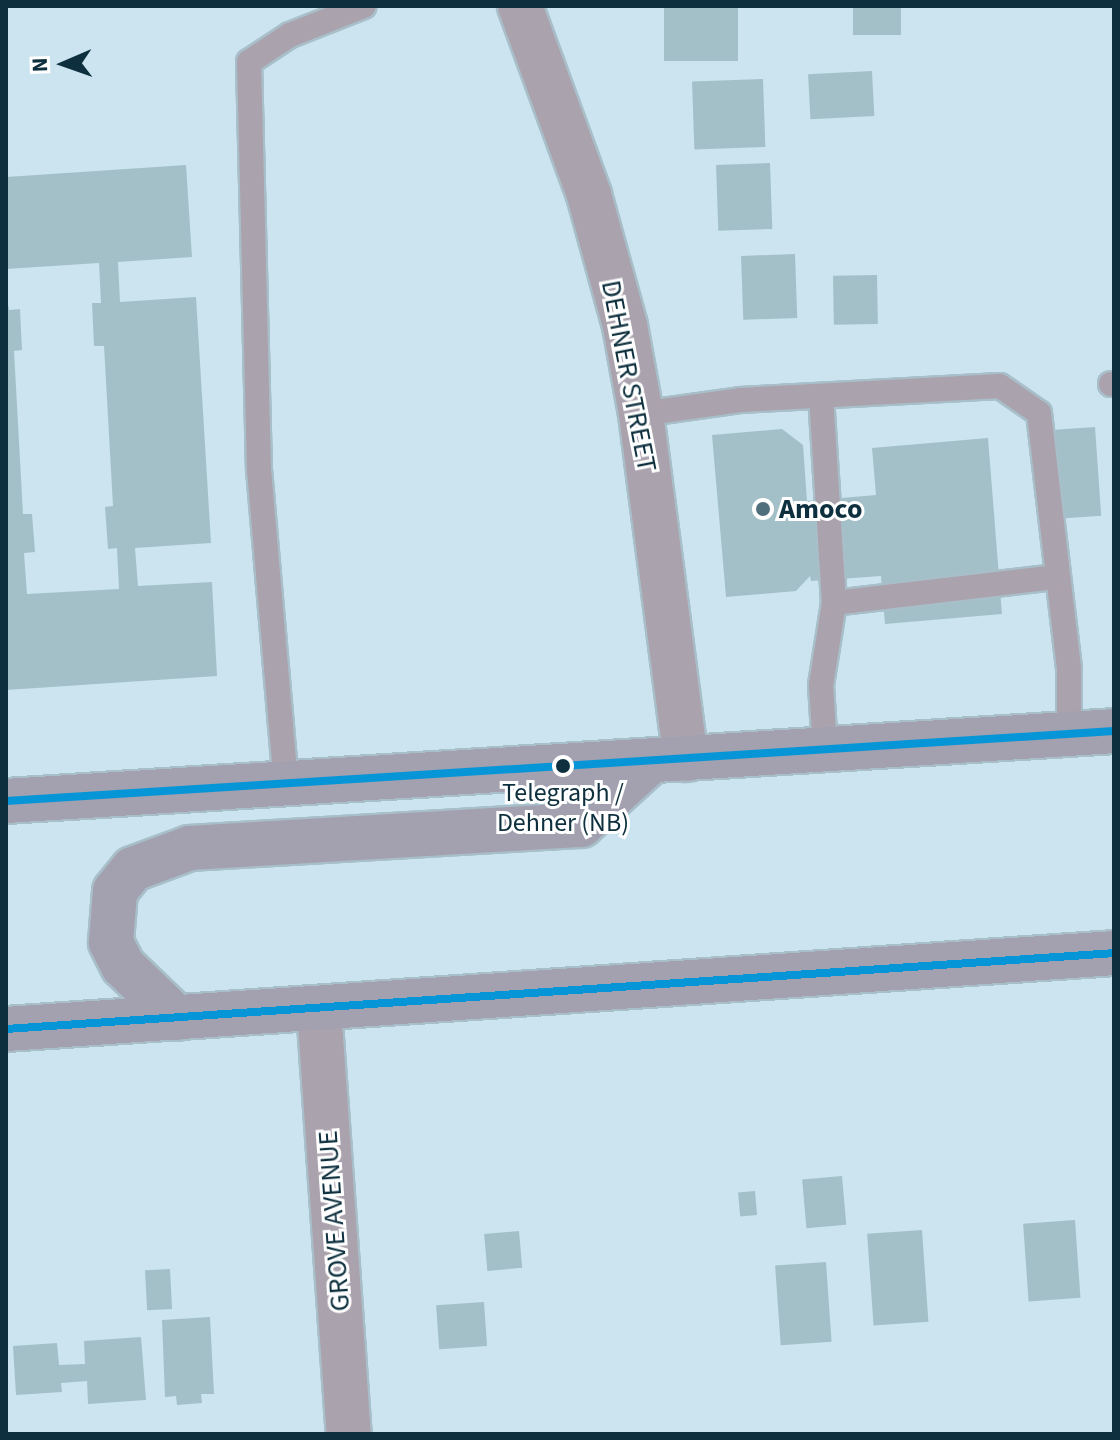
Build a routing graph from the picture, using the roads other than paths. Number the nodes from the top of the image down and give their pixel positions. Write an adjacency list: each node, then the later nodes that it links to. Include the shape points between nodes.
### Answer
1 (364, 6): 11 (lane, via 290,35 249,62 259,471)
2 (520, 6): 4 (street, DEHNER STREET, via 589,195 625,326)
3 (821, 396): 4 (lane, via 740,400); 5 (lane, via 1000,386 1039,413); 6 (lane)
4 (641, 414): 10 (street, DEHNER STREET)
5 (1055, 577): 6 (lane); 8 (lane, via 1069,669)
6 (834, 603): 9 (lane, via 821,685)
7 (1114, 731): 8 (main road)
8 (1069, 734): 9 (main road)
9 (825, 750): 10 (main road)
10 (669, 760): 11 (main road); 15 (main road, via 581,825 190,848 133,869 115,891 111,942 123,966)
11 (286, 784): 12 (main road)
12 (6, 801)
13 (1114, 953): 14 (main road)
14 (319, 1009): 15 (main road); 17 (street, GROVE AVENUE)
15 (177, 1018): 16 (main road)
16 (6, 1029)
17 (349, 1434)

